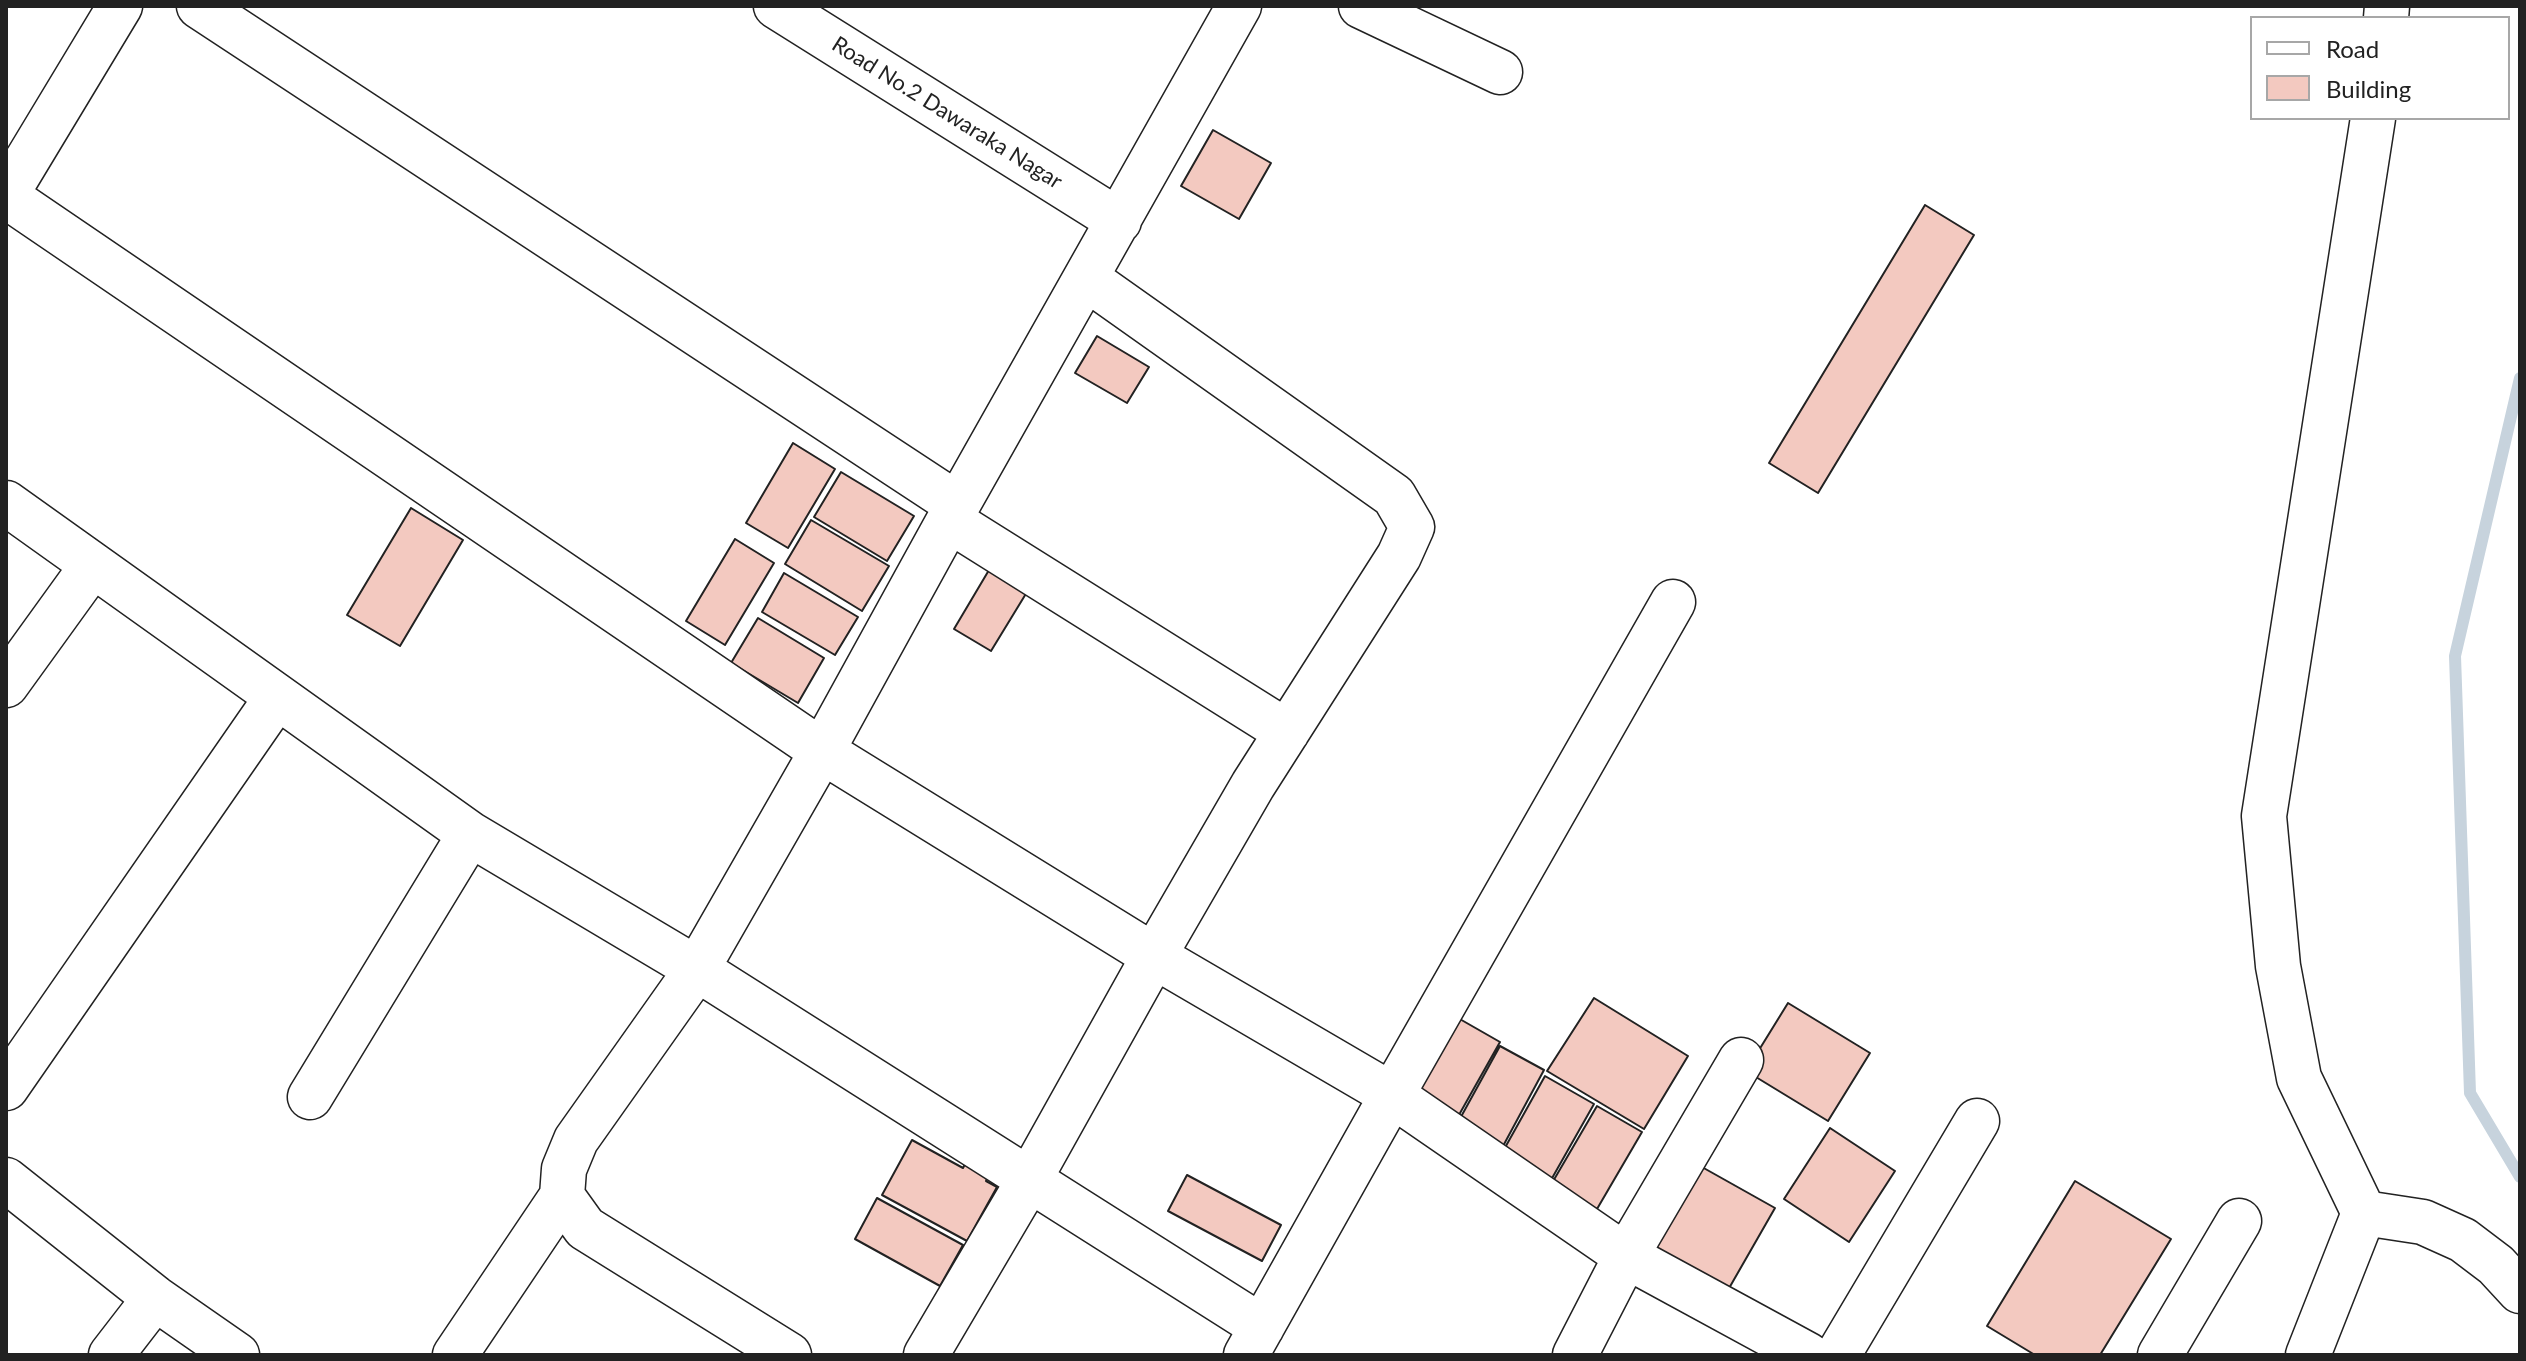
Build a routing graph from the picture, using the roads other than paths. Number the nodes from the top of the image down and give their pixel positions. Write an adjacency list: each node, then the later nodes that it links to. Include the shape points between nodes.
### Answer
1 (120, 6): 8 (street)
2 (199, 6): 12 (street)
3 (776, 6): 9 (street, Road No.2 Dawaraka Nagar)
4 (1239, 6): 9 (street)
5 (1361, 6): 6 (street)
6 (1500, 72)
7 (2373, 120): 30 (street, via 2264,816 2278,966 2299,1078)
8 (6, 196): 18 (street)
9 (1119, 221): 10 (street)
10 (1086, 278): 12 (street); 17 (street, via 1394,496 1412,527)
11 (6, 503): 13 (street)
12 (954, 512): 17 (street); 18 (street)
13 (92, 566): 15 (street); 16 (street)
14 (1673, 602): 24 (street)
15 (6, 685)
16 (277, 697): 19 (street); 23 (street)
17 (1287, 732): 20 (street)
18 (822, 751): 20 (street); 21 (street)
19 (470, 834): 21 (street); 25 (street)
20 (1154, 956): 24 (street); 28 (street)
21 (697, 969): 28 (street); 29 (street, via 576,1140 564,1169)
22 (1741, 1060): 32 (street)
23 (6, 1088)
24 (1392, 1095): 32 (street); 35 (street)
25 (310, 1097)
26 (1977, 1121): 43 (street)
27 (6, 1180): 34 (street)
28 (1029, 1180): 35 (street); 40 (street)
29 (562, 1196): 38 (street); 39 (street, via 585,1228)
30 (2364, 1213): 33 (street, via 2423,1222 2463,1240); 45 (street)
31 (2239, 1221): 44 (street)
32 (1626, 1256): 41 (street); 42 (street)
33 (2520, 1291)
34 (155, 1298): 36 (street); 37 (street)
35 (1254, 1341)
36 (111, 1355)
37 (237, 1355)
38 (455, 1355)
39 (789, 1355)
40 (926, 1355)
41 (1575, 1355)
42 (1808, 1355)
43 (1838, 1355)
44 (2160, 1355)
45 (2308, 1355)

